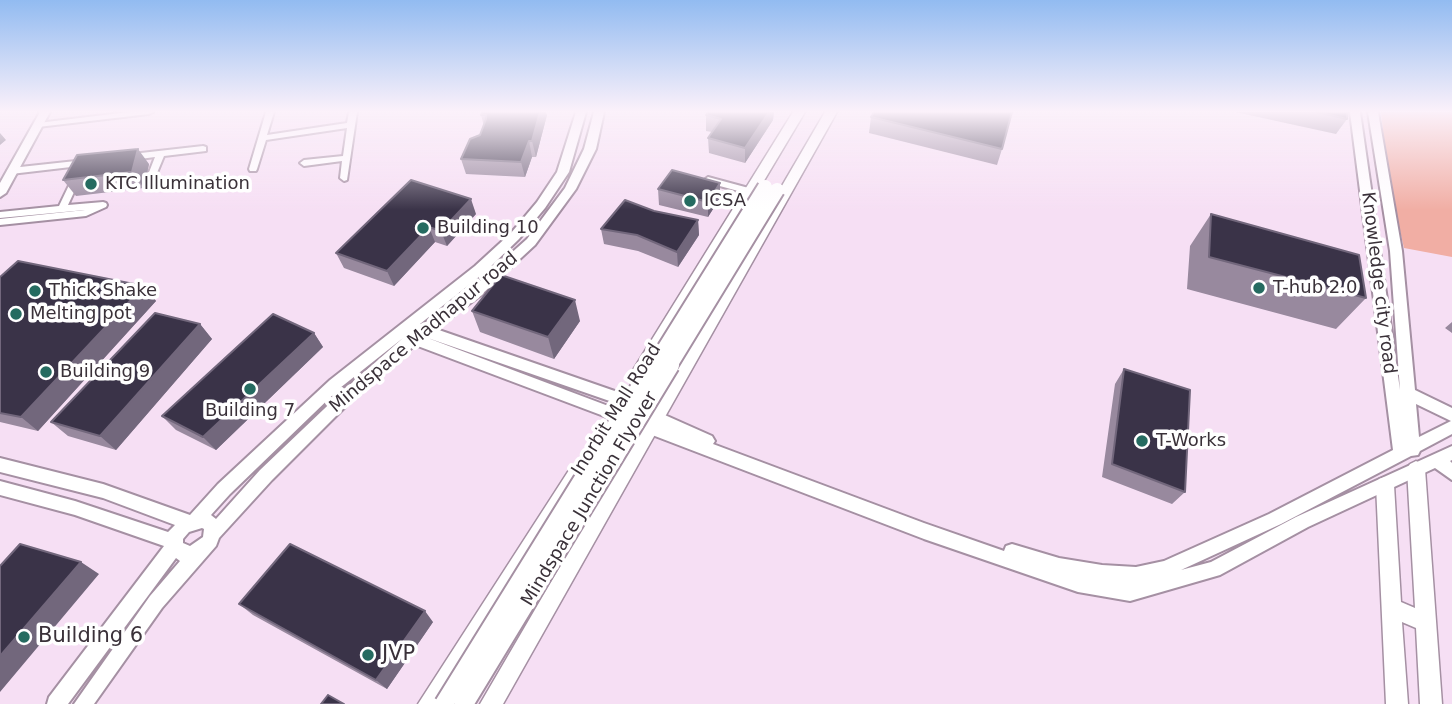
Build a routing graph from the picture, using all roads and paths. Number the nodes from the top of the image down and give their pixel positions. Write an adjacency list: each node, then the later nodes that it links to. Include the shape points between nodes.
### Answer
1 (26, 145): 20 (street)
2 (261, 145): 19 (street)
3 (349, 145): 15 (street)
4 (571, 145): 31 (street, Mindspace Madhapur road, via 563,172 541,205 480,269)
5 (591, 145): 31 (street, Mindspace Madhapur road, via 570,189 531,242 476,292)
6 (785, 145): 24 (main road, Inorbit Mall Road)
7 (789, 145): 24 (main road, Mindspace Junction Flyover)
8 (797, 145): 24 (main road, Mindspace Junction Flyover)
9 (812, 145): 30 (main road, Inorbit Mall Road)
10 (1360, 145): 38 (street, Knowledge city road)
11 (1378, 145): 32 (street, Knowledge city road, via 1396,251)
12 (203, 149): 13 (street)
13 (161, 154): 14 (street); 23 (street)
14 (123, 158)
15 (347, 158): 18 (street); 21 (street)
16 (98, 161): 17 (street)
17 (86, 163): 20 (street); 26 (street)
18 (304, 163)
19 (253, 169)
20 (11, 171): 25 (street)
21 (344, 178)
22 (700, 178): 24 (street)
23 (150, 180)
24 (765, 190): 29 (main road, Inorbit Mall Road); 57 (main road, Mindspace Junction Flyover, bridge); 58 (main road, Mindspace Junction Flyover, bridge)
25 (0, 193)
26 (63, 207): 27 (street); 28 (street, via 103,205 86,213)
27 (0, 215)
28 (0, 222)
29 (722, 242): 30 (main road); 33 (main road, Inorbit Mall Road)
30 (751, 251): 35 (main road, Inorbit Mall Road)
31 (411, 331): 33 (street); 44 (street, Mindspace Madhapur road, via 335,384); 45 (street, Mindspace Madhapur road)
32 (1406, 391): 34 (street); 38 (street, Knowledge city road)
33 (619, 407): 50 (main road, Inorbit Mall Road)
34 (1452, 415)
35 (655, 423): 39 (street); 51 (main road, Inorbit Mall Road)
36 (1452, 427): 38 (street)
37 (1445, 457): 38 (street); 41 (street)
38 (1410, 458): 42 (street); 46 (street); 53 (main road)
39 (743, 459): 46 (street, via 1014,553 1091,571 1136,575 1164,569); 49 (street, via 1079,584 1130,593 1214,569)
40 (0, 465): 44 (street, via 103,491)
41 (1452, 473)
42 (1385, 485): 49 (street); 52 (main road)
43 (0, 488): 47 (street, via 75,508)
44 (194, 522): 45 (street, via 209,522); 47 (street, Mindspace Madhapur road, via 175,536)
45 (214, 532): 48 (street, Mindspace Madhapur road)
46 (1235, 537): 49 (street)
47 (174, 545): 48 (street, via 185,555); 54 (street, Mindspace Madhapur road)
48 (203, 548): 55 (street, Mindspace Madhapur road, via 156,602)
49 (1247, 552)
50 (512, 574): 51 (main road); 56 (main road, Inorbit Mall Road)
51 (552, 596): 59 (main road, Inorbit Mall Road)
52 (1392, 608): 53 (main road); 60 (main road)
53 (1426, 622): 61 (main road)
54 (56, 704)
55 (83, 704)
56 (429, 704)
57 (444, 704)
58 (464, 704)
59 (491, 704)
60 (1397, 704)
61 (1431, 704)

